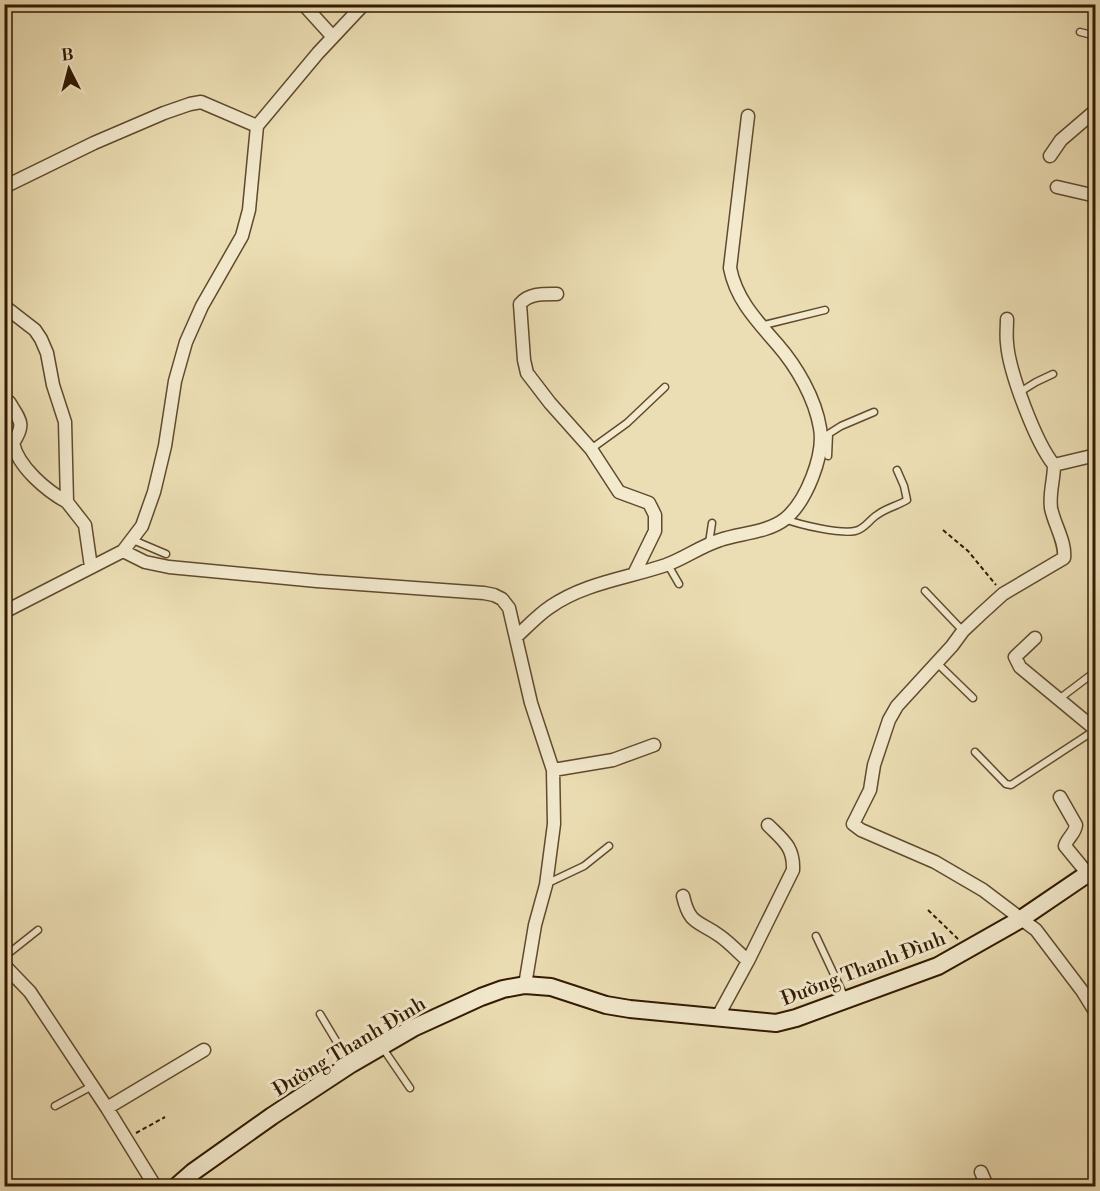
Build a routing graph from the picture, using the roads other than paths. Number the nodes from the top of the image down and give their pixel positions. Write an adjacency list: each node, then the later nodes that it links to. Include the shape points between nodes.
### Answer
1 (303, 4): 5 (street)
2 (364, 4): 5 (street)
3 (1080, 32): 4 (lane)
4 (1095, 36)
5 (333, 37): 8 (street)
6 (1095, 110): 9 (street, via 1061,140)
7 (748, 116): 17 (street, via 730,268 736,289)
8 (257, 126): 10 (street, via 201,102 190,104 94,143); 33 (street, via 249,210 242,236 186,342 154,492)
9 (1050, 156)
10 (4, 187)
11 (1057, 187): 12 (street)
12 (1095, 196)
13 (557, 294): 25 (street, via 524,298 520,304 524,360 527,373)
14 (4, 306): 30 (street, via 35,330 47,353 65,422)
15 (825, 310): 17 (lane)
16 (1007, 319): 20 (street, via 1011,366)
17 (759, 326): 23 (street, via 800,377)
18 (1053, 374): 20 (lane)
19 (665, 387): 25 (lane, via 627,423)
20 (1020, 392): 28 (street, via 1039,444)
21 (9, 402): 24 (street, via 21,422 19,434)
22 (874, 412): 23 (lane)
23 (825, 436): 27 (lane); 31 (street, via 802,498)
24 (9, 443): 30 (street, via 33,474)
25 (591, 449): 39 (street, via 619,492 646,500 656,515 655,531)
26 (1095, 455): 28 (street)
27 (828, 456)
28 (1054, 465): 43 (street, via 1051,507 1064,558 1003,594)
29 (897, 470): 31 (lane, via 907,500 877,514 855,531)
30 (68, 502): 38 (street, via 85,525)
31 (785, 519): 34 (street, via 765,529)
32 (712, 523): 34 (lane)
33 (133, 540): 35 (street); 36 (lane)
34 (709, 544): 37 (street)
35 (123, 551): 38 (street); 44 (street, via 145,562 169,567 494,595 508,608)
36 (166, 554)
37 (668, 564): 39 (street); 40 (lane)
38 (91, 567): 42 (street)
39 (634, 574): 44 (street, via 565,598)
40 (679, 584)
41 (925, 591): 43 (lane)
42 (4, 612)
43 (963, 631): 46 (street)
44 (516, 637): 53 (street, via 531,703)
45 (1035, 638): 49 (street, via 1015,657 1016,662)
46 (936, 662): 48 (lane); 60 (street, via 889,720 870,790 853,824 935,862 983,890)
47 (1095, 671): 49 (lane)
48 (973, 698)
49 (1058, 700): 50 (street)
50 (1095, 730): 52 (lane, via 1011,785)
51 (654, 745): 53 (street, via 614,760)
52 (975, 752)
53 (553, 770): 58 (street, via 554,824)
54 (1060, 797): 57 (street, via 1076,825 1065,846)
55 (768, 825): 64 (street, via 788,846 794,857 793,870)
56 (609, 846): 58 (lane, via 584,866)
57 (1092, 871): 60 (street, Đường Thanh Đình)
58 (546, 885): 66 (street)
59 (683, 896): 64 (street, via 691,918 720,936)
60 (1021, 920): 67 (street, Đường Thanh Đình, via 938,966); 68 (street, via 1036,930)
61 (38, 930): 63 (lane)
62 (816, 936): 67 (lane)
63 (4, 957)
64 (748, 961): 70 (street)
65 (4, 965): 74 (street, via 30,992)
66 (525, 985): 70 (street, Đường Thanh Đình, via 551,987 630,1009); 71 (street, Đường Thanh Đình, via 481,997)
67 (846, 1000): 70 (street, Đường Thanh Đình, via 776,1023)
68 (1095, 1013)
69 (320, 1014): 73 (lane)
70 (718, 1016)
71 (382, 1046): 73 (street, Đường Thanh Đình); 75 (lane)
72 (204, 1050): 77 (street)
73 (351, 1064): 81 (street, Đường Thanh Đình, via 263,1122)
74 (92, 1086): 76 (lane); 77 (street)
75 (410, 1088)
76 (55, 1106)
77 (107, 1108): 80 (street)
78 (981, 1172): 82 (street)
79 (1095, 1182): 83 (street)
80 (154, 1186)
81 (177, 1186)
82 (987, 1186)
83 (1091, 1186)

